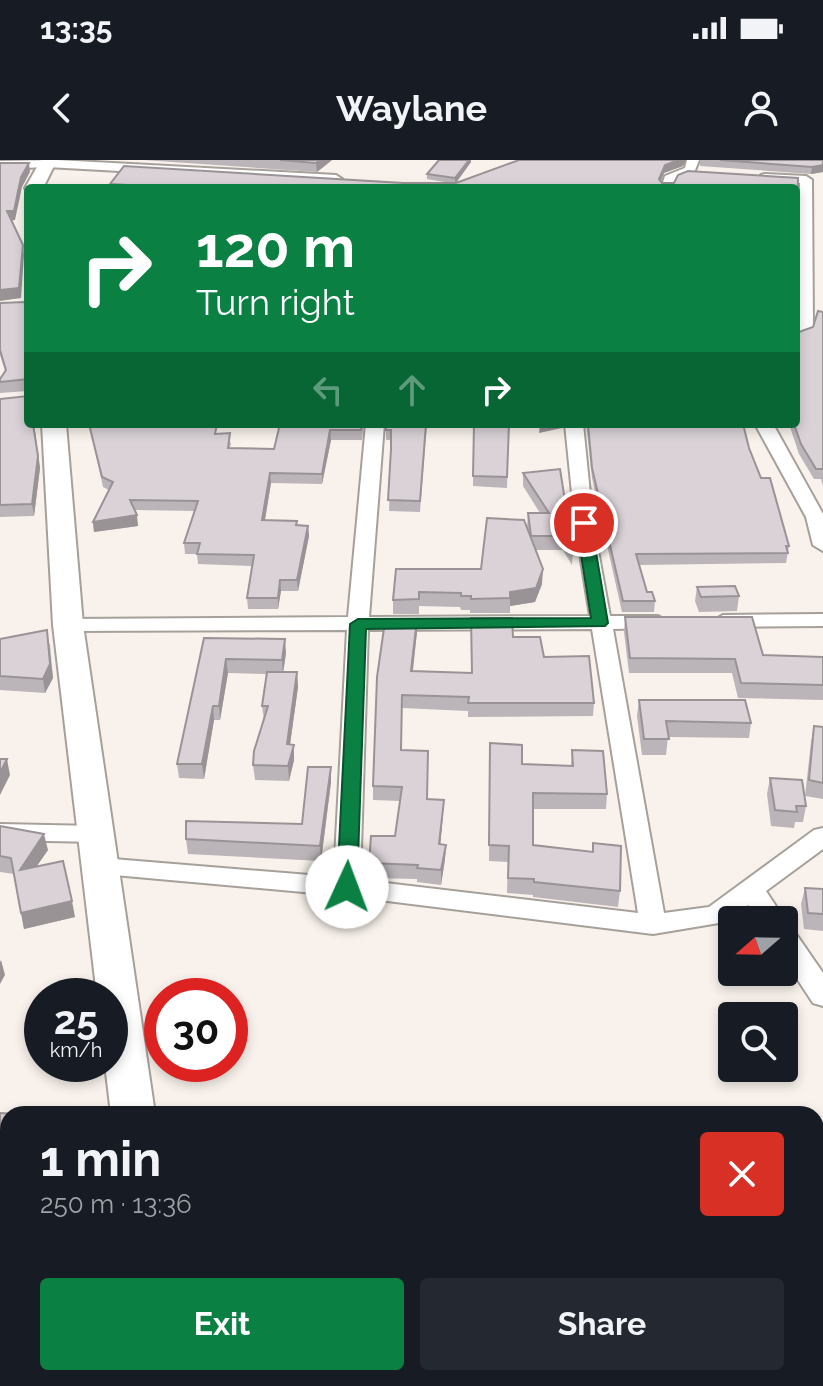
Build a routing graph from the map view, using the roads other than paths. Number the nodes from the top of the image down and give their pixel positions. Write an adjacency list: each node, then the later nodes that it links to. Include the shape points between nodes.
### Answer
1 (235, 160): 5 (street)
2 (693, 160): 6 (street)
3 (48, 161): 4 (street); 5 (street); 11 (main road)
4 (0, 165)
5 (223, 171): 10 (street); 12 (street)
6 (685, 172): 7 (street); 13 (street)
7 (700, 173)
8 (746, 176): 14 (street, via 806,180 805,330)
9 (356, 181): 10 (street)
10 (323, 183)
11 (36, 184)
12 (210, 184)
13 (668, 184)
14 (800, 332)
15 (54, 428): 23 (main road)
16 (375, 428): 22 (street)
17 (574, 428): 21 (street)
18 (766, 428): 19 (street, via 815,517)
19 (823, 545)
20 (823, 620): 21 (street)
21 (600, 623): 22 (street); 30 (street)
22 (358, 624): 23 (street); 27 (street)
23 (68, 625): 26 (main road)
24 (0, 832): 26 (street)
25 (816, 846): 28 (street)
26 (99, 851): 27 (street); 33 (main road)
27 (347, 887): 30 (street)
28 (751, 889): 29 (street); 30 (street, via 716,915)
29 (763, 906)
30 (653, 924)
31 (798, 958): 32 (street)
32 (823, 995)
33 (132, 1106)

